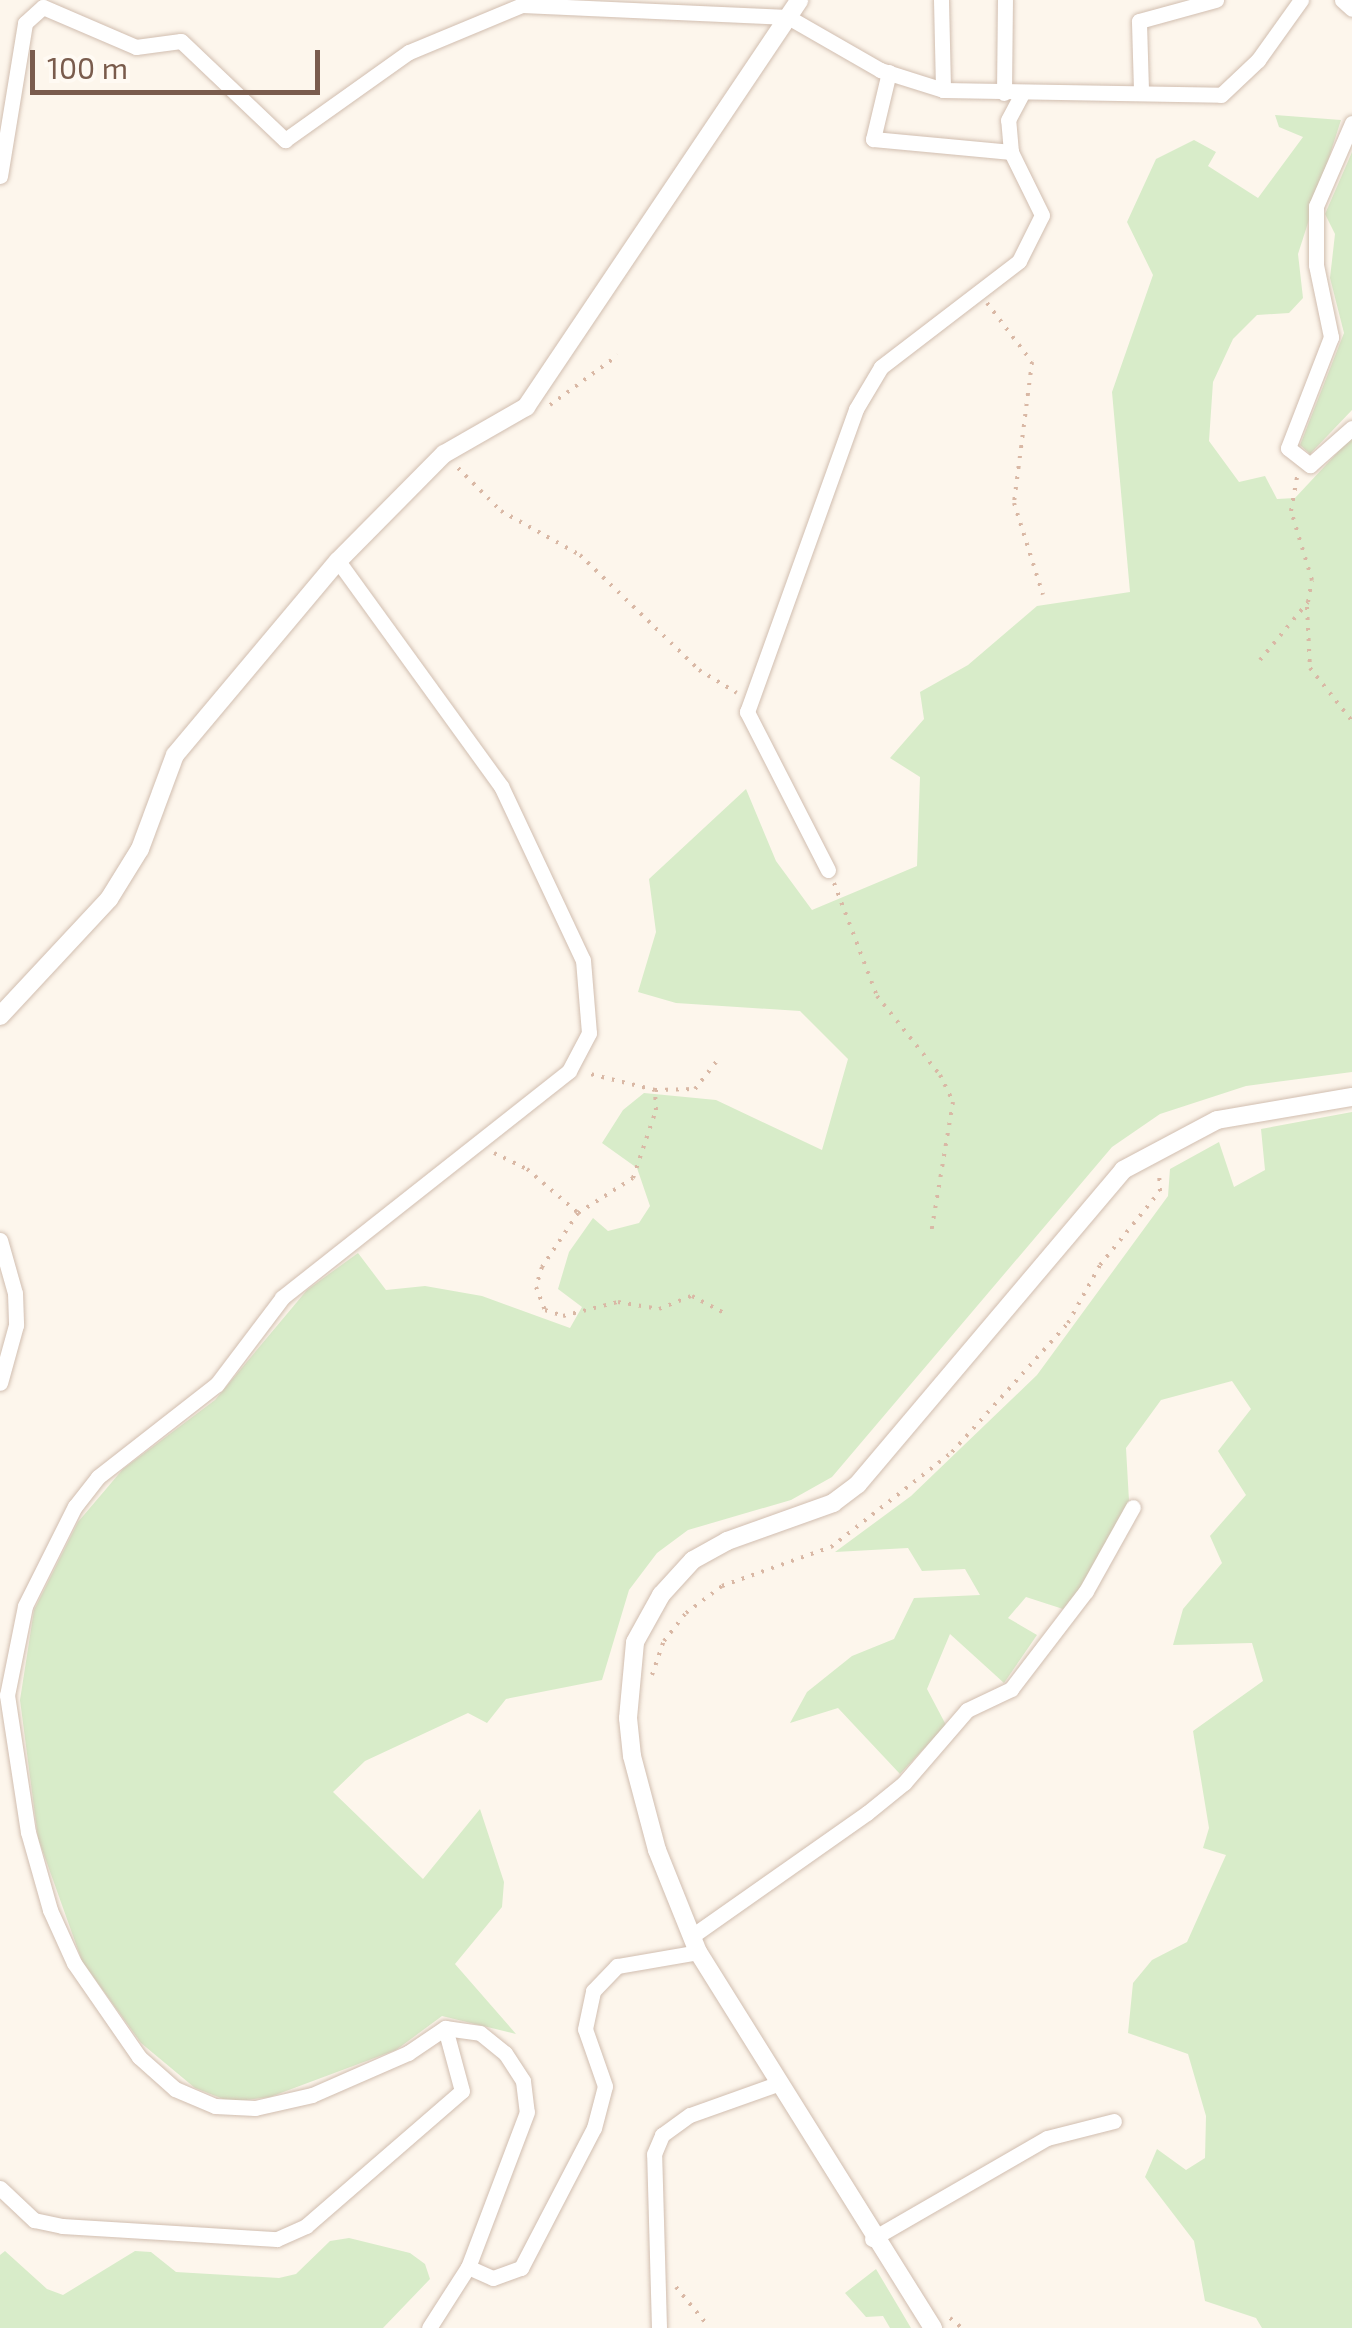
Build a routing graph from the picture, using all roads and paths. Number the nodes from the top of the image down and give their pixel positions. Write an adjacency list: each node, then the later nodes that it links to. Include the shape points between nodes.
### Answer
1 (800, 0): 8 (street)
2 (941, 0): 10 (street)
3 (1005, 0): 12 (street)
4 (1216, 0): 11 (street, via 1139,21)
5 (1300, 0): 11 (street, via 1258,60 1221,95)
6 (1342, 0): 7 (street)
7 (1352, 9)
8 (788, 16): 9 (street); 16 (street, via 522,5 409,52 285,140 181,41 136,47 43,8 25,23); 19 (street)
9 (888, 72): 10 (street); 15 (street, via 873,139)
10 (943, 90): 12 (street)
11 (1141, 90): 13 (street)
12 (1004, 93): 13 (street)
13 (1022, 94): 15 (street, via 1008,120)
14 (1352, 123): 22 (street, via 1316,206 1316,264 1331,336 1288,448)
15 (1011, 152): 17 (street, via 1042,214 1018,260)
16 (0, 176)
17 (978, 292): 24 (path, via 1032,362 1014,503); 27 (street, via 880,367 856,409)
18 (618, 356): 19 (path, via 558,404)
19 (526, 407): 21 (street)
20 (1352, 428): 22 (street, via 1310,465)
21 (444, 454): 23 (street); 27 (path, via 502,511 580,555 699,670)
22 (1303, 463): 25 (path, via 1291,511 1312,580)
23 (338, 562): 30 (street, via 175,755 140,850 109,899); 32 (street, via 501,786 564,914 583,960 592,1015)
24 (1042, 595)
25 (1308, 602): 26 (path); 28 (path, via 1310,668)
26 (1260, 660)
27 (750, 702): 29 (street, via 747,712 774,773)
28 (1352, 721)
29 (828, 870): 37 (path, via 877,996 953,1102)
30 (0, 1016)
31 (718, 1060): 33 (path, via 695,1089)
32 (574, 1064): 33 (path, via 595,1080); 35 (street)
33 (655, 1090): 36 (path, via 642,1168)
34 (1352, 1097): 43 (street, via 1217,1120 1123,1170 858,1484 797,1518 727,1541 694,1560 661,1594 635,1642 628,1718 657,1850)
35 (484, 1143): 36 (path, via 504,1162 527,1168); 42 (street, via 282,1298 217,1384 98,1477 75,1506 25,1606)
36 (578, 1213): 39 (path, via 542,1266 536,1288 545,1310 563,1316 618,1302 659,1309 692,1296)
37 (930, 1234)
38 (0, 1240): 40 (street, via 16,1293 16,1324)
39 (726, 1314)
40 (0, 1383)
41 (1134, 1507): 43 (street, via 1086,1592 1011,1688 967,1710 904,1784)
42 (4, 1691): 44 (street, via 28,1832 50,1910 74,1963 128,2042 175,2090 216,2106 255,2108 312,2095 408,2053)
43 (695, 1944): 45 (street); 50 (street, via 617,1966 593,1991 585,2029 606,2086 594,2128 521,2268 492,2278)
44 (445, 2028): 47 (street, via 462,2091 321,2214 277,2238 62,2226 34,2220); 50 (street, via 480,2033 524,2081 526,2112)
45 (777, 2084): 48 (street); 49 (street, via 690,2115 662,2135 654,2154)
46 (1114, 2121): 48 (street, via 1047,2138)
47 (0, 2188)
48 (872, 2240): 54 (street)
49 (657, 2264): 51 (path); 53 (street)
50 (468, 2267): 52 (street)
51 (705, 2322)
52 (429, 2328)
53 (659, 2328)
54 (933, 2328)

